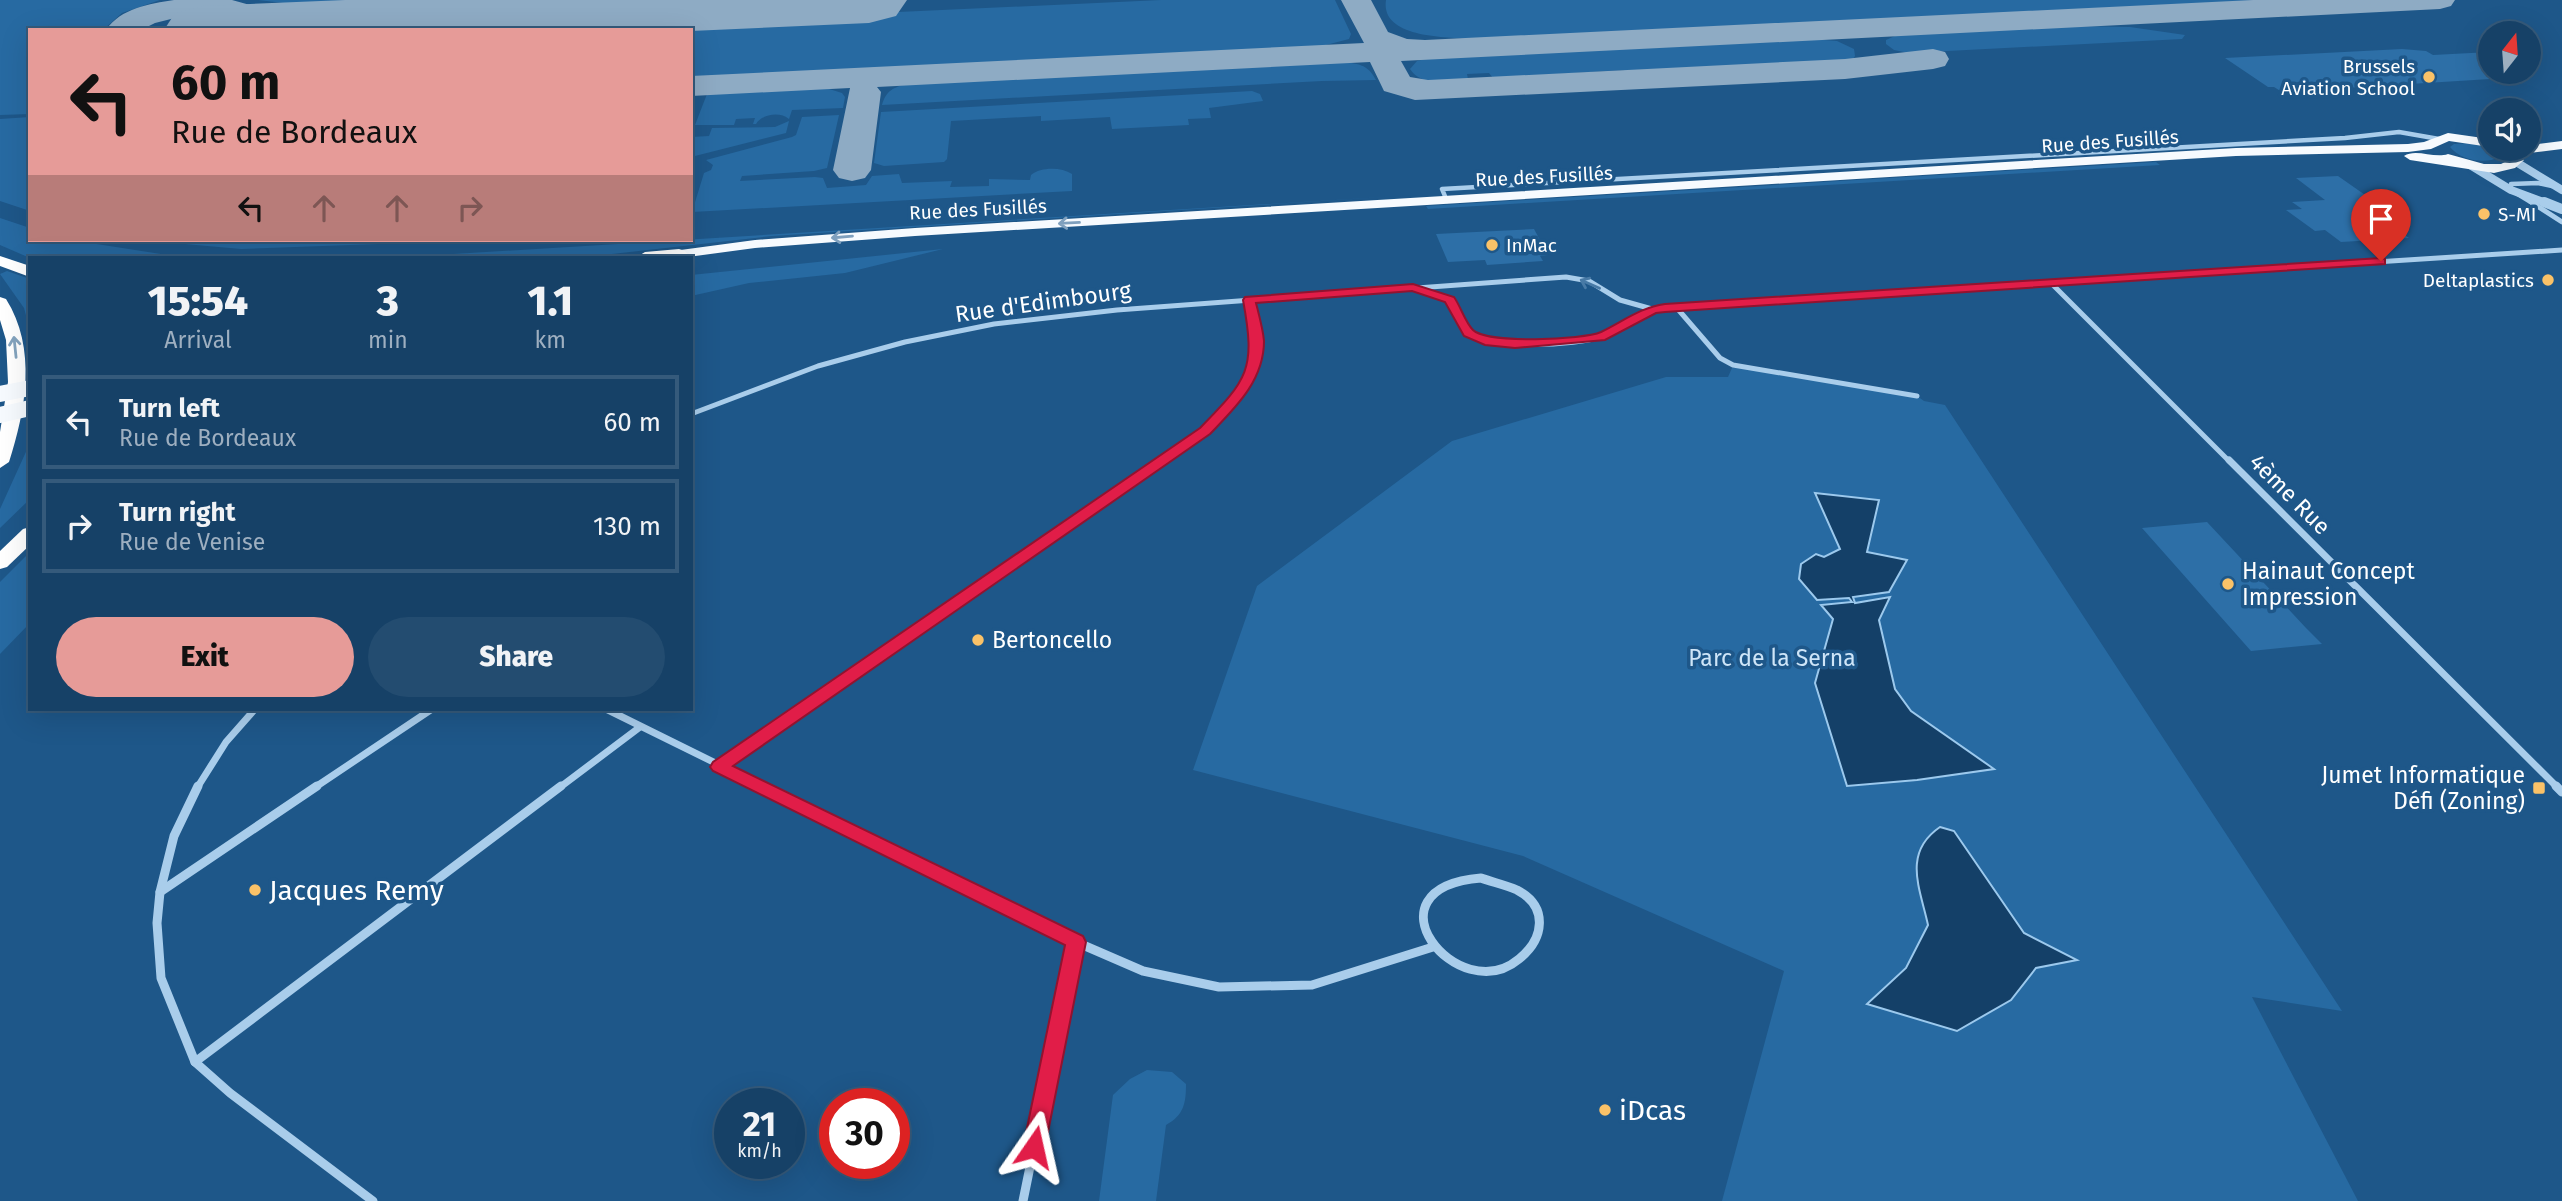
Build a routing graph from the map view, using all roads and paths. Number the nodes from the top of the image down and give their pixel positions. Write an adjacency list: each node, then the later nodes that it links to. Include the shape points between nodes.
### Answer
1 (2562, 136): 2 (highway)
2 (2541, 139)
3 (2478, 140): 4 (highway, Rue des Fusillés)
4 (2436, 141): 9 (highway, via 2442,155); 15 (highway, Rue des Fusillés, one-way to 15, via 2408,148 2236,152 1444,195 859,235)
5 (2562, 145): 6 (highway)
6 (2541, 148)
7 (2513, 161): 9 (highway, Rue des Fusillés, via 2513,165 2495,168)
8 (2521, 161): 10 (street)
9 (2464, 163): 11 (street); 19 (highway, Rue des Fusillés, via 2418,156 2291,159 1826,191 901,244)
10 (2560, 188): 11 (street, via 2522,182 2511,184)
11 (2511, 190): 12 (street); 13 (street)
12 (2562, 209)
13 (2562, 222)
14 (2562, 250): 21 (street)
15 (679, 254): 16 (highway); 17 (highway, Rue des Fusillés)
16 (656, 256)
17 (665, 256)
18 (0, 261): 20 (highway)
19 (693, 266)
20 (28, 271)
21 (2051, 283): 25 (street); 43 (street, 4ème Rue)
22 (1413, 287): 23 (street, Rue d'Edimbourg); 26 (street, Rue d'Edimbourg, one-way to 22, via 1620,300 1589,281 1566,277); 26 (street, Rue d'Edimbourg, via 1450,300 1469,333 1485,341 1515,344 1600,337)
23 (1250, 300): 31 (street, Rue d'Edimbourg, via 1107,310 969,329 819,367); 42 (street, via 1257,340 1255,365 1240,395 1205,431)
24 (0, 302): 33 (highway, one-way to 24, via 11,430 17,373 14,336)
25 (1676, 307): 26 (street); 29 (street, via 1720,358 1733,365)
26 (1653, 309)
27 (28, 388): 28 (highway, bridge)
28 (0, 394)
29 (1917, 396)
30 (28, 408): 32 (highway, bridge)
31 (693, 413)
32 (0, 415)
33 (0, 462)
34 (28, 518): 36 (highway)
35 (28, 535): 37 (highway)
36 (0, 545)
37 (0, 563)
38 (253, 711): 44 (street, via 196,789 174,836)
39 (429, 711): 44 (street)
40 (610, 711): 41 (street)
41 (640, 727): 42 (street); 47 (street)
42 (719, 767): 45 (street)
43 (2562, 792)
44 (160, 892): 47 (street, via 161,978)
45 (1076, 942): 46 (street, via 1143,971 1219,987 1312,985); 49 (street)
46 (1433, 947): 46 (street, via 1468,968 1509,967 1537,946 1542,930 1539,914 1516,889 1482,878 1463,879 1441,889 1426,905 1422,919)
47 (195, 1062): 48 (street)
48 (373, 1201)
49 (1023, 1201)

